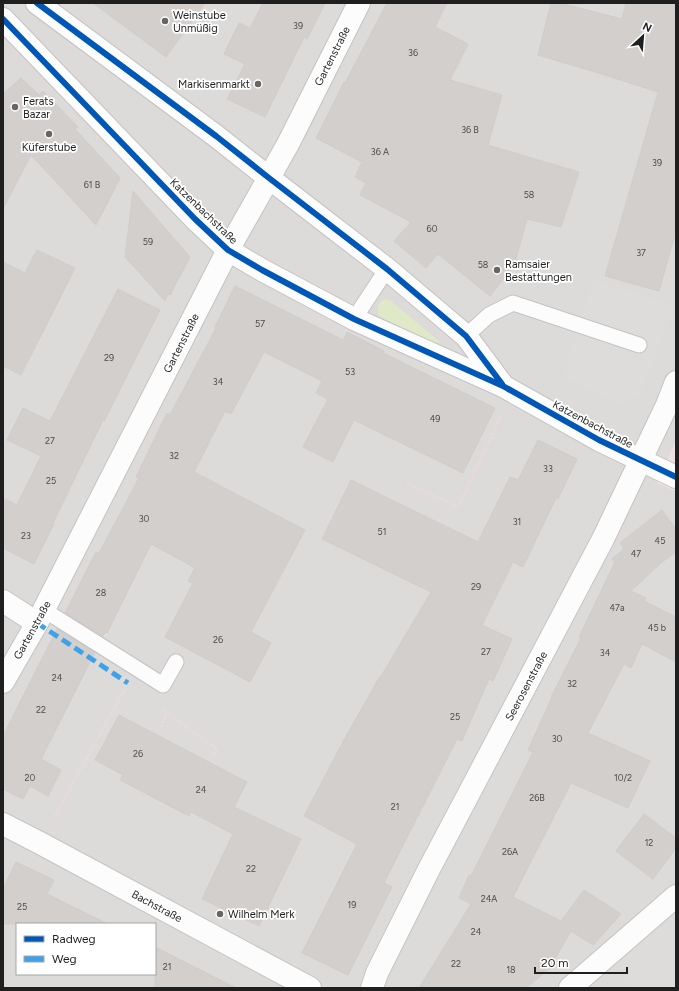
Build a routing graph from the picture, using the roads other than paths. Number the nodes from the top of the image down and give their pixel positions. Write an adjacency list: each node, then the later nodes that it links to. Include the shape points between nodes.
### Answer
1 (37, 3): 4 (street, Katzenbachstraße)
2 (358, 3): 4 (street, Gartenstraße, via 288,144)
3 (3, 19): 5 (street, Katzenbachstraße, via 195,219)
4 (268, 178): 5 (street, Gartenstraße); 6 (street, Katzenbachstraße)
5 (228, 250): 7 (street, Katzenbachstraße); 15 (street, Gartenstraße)
6 (387, 269): 7 (lane); 8 (street, Katzenbachstraße)
7 (354, 318): 11 (street, Katzenbachstraße)
8 (466, 336): 9 (lane, via 489,315 513,303); 11 (street, Katzenbachstraße)
9 (639, 345)
10 (676, 382): 12 (street, Seerosenstraße)
11 (508, 389): 12 (street, Katzenbachstraße, via 599,440)
12 (641, 460): 13 (street, Katzenbachstraße); 21 (street, Seerosenstraße, via 603,539 428,871)
13 (676, 477)
14 (3, 600): 15 (street)
15 (40, 616): 16 (lane, via 162,685); 17 (street, Gartenstraße)
16 (176, 662)
17 (3, 682)
18 (3, 824): 20 (street, Bachstraße)
19 (676, 896): 22 (street)
20 (310, 988)
21 (372, 988)
22 (570, 988)

